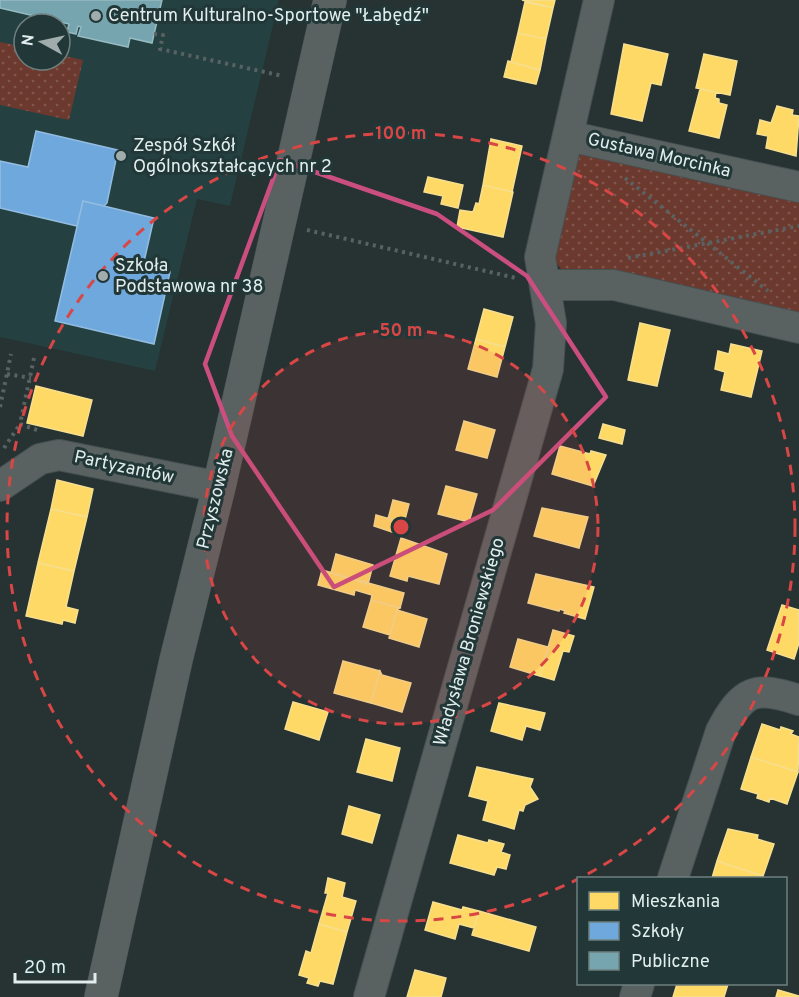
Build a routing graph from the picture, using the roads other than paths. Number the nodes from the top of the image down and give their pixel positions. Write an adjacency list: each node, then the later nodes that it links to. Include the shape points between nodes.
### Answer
1 (330, 0): 8 (street, Przyszowska)
2 (599, 0): 3 (street)
3 (568, 136): 4 (street, Gustawa Morcinka); 5 (street, Gustawa Morcinka, via 540,257)
4 (799, 187)
5 (545, 285): 6 (street, via 614,285); 12 (street, Władysława Broniewskiego, via 551,323 548,369)
6 (799, 327)
7 (0, 486): 8 (street, Partyzantów, via 40,459 59,455)
8 (219, 488): 11 (street, Przyszowska, via 176,660)
9 (799, 700): 10 (street, via 772,691 758,691 745,696 733,709 721,730)
10 (674, 877)
11 (101, 997)
12 (369, 997)

